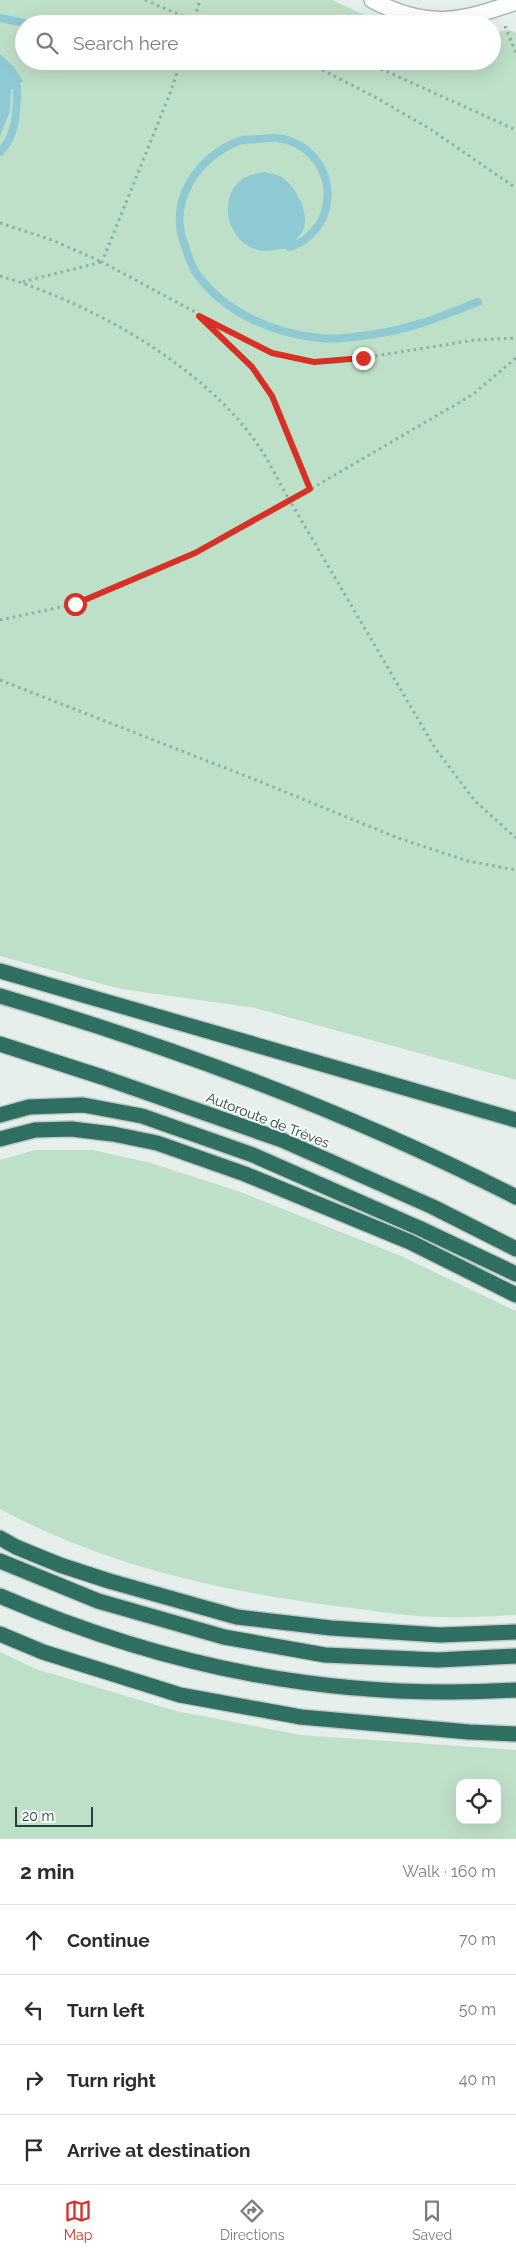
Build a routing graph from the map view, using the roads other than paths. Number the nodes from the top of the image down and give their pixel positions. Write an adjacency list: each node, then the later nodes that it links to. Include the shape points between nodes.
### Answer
1 (372, 0): 3 (main road)
2 (516, 2): 4 (main road)
3 (406, 15)
4 (475, 15)
5 (0, 971): 9 (highway)
6 (0, 996): 11 (highway, via 103,1026 297,1097 453,1164)
7 (0, 1044): 12 (highway, Autoroute de Trèves, via 282,1140 433,1207)
8 (0, 1115): 13 (highway, via 29,1107 83,1105 142,1116 253,1154)
9 (516, 1120)
10 (0, 1139): 14 (highway, via 35,1130 71,1130 157,1143 245,1174 410,1242)
11 (516, 1197)
12 (516, 1249)
13 (516, 1274)
14 (516, 1295)
15 (0, 1538): 18 (highway, via 93,1576 237,1617 331,1628 440,1635)
16 (0, 1561): 20 (highway, via 98,1601 224,1638 325,1655 438,1660)
17 (0, 1596): 21 (highway, via 99,1636 209,1667 328,1685 427,1693)
18 (516, 1632)
19 (0, 1634): 22 (highway, via 43,1652 180,1695 301,1717)
20 (516, 1656)
21 (516, 1690)
22 (516, 1734)

